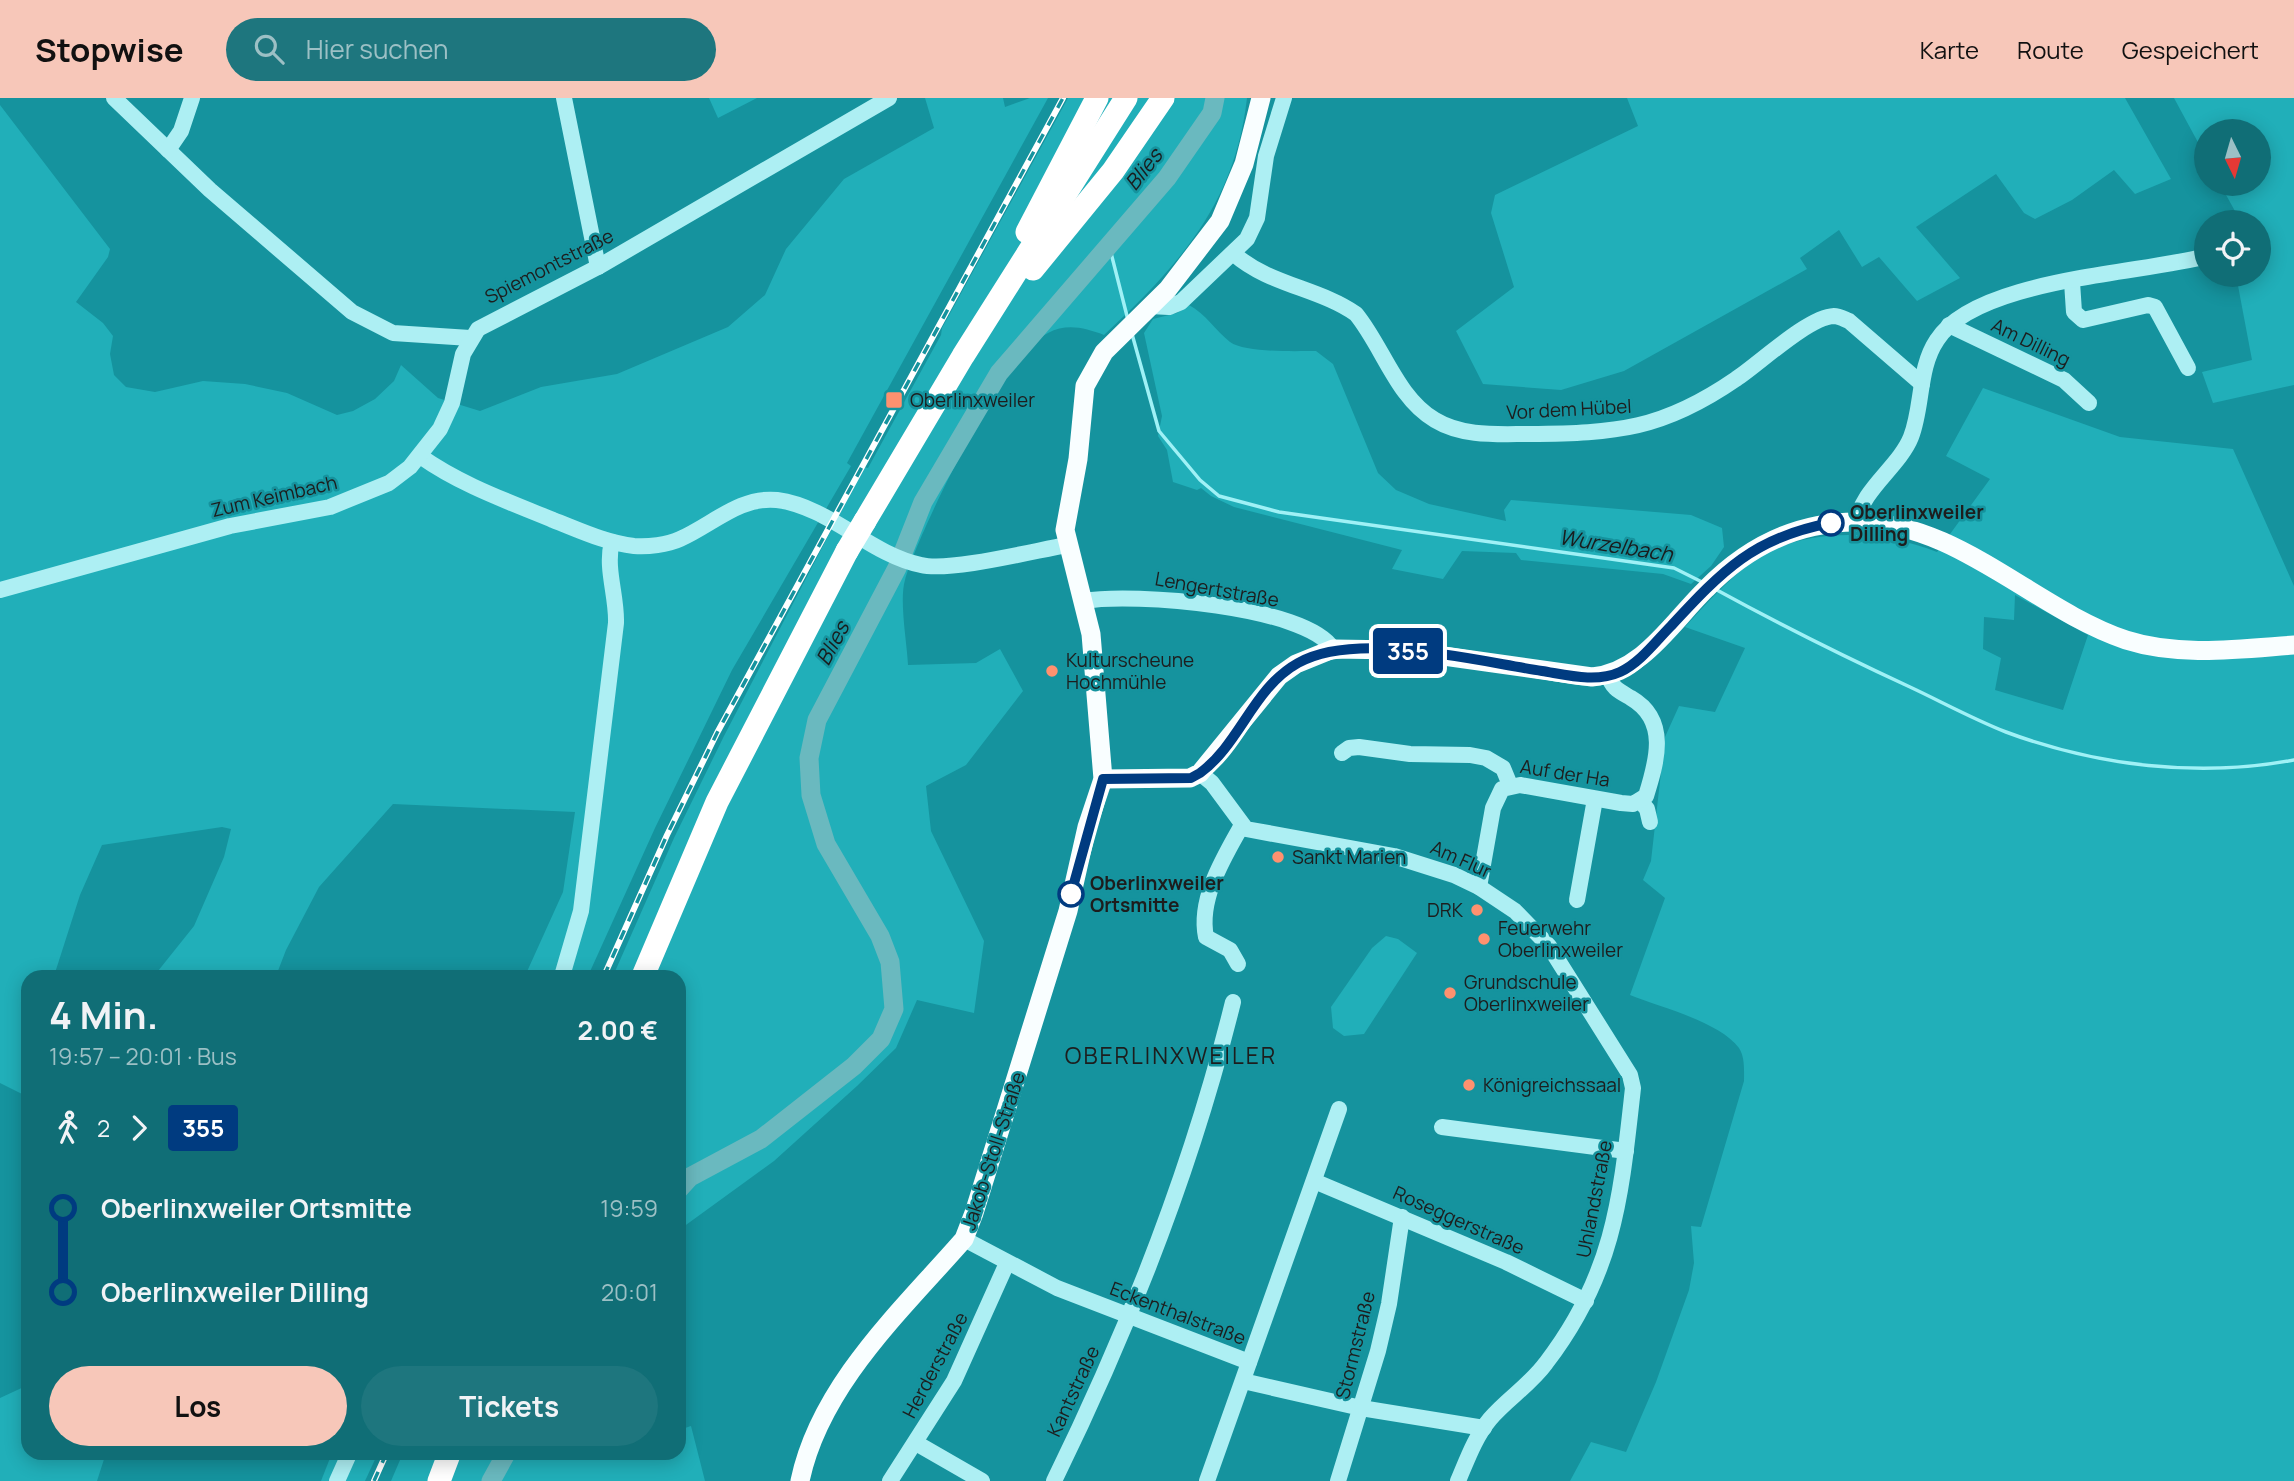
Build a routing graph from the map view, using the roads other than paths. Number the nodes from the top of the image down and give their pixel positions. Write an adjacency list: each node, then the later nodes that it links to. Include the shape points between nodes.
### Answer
1 (114, 98): 10 (street)
2 (192, 98): 10 (street, via 181,131)
3 (564, 98): 13 (street)
4 (889, 98): 13 (street, Spiemontstraße)
5 (1097, 98): 18 (highway)
6 (1126, 98): 18 (highway)
7 (1261, 98): 15 (main road, Jakob-Stoll-Straße, via 1244,164 1220,221 1193,259)
8 (1284, 98): 11 (street, via 1266,156 1257,218)
9 (1160, 103): 18 (highway, via 1113,171)
10 (168, 150): 17 (street, via 368,322 393,333)
11 (1234, 254): 15 (street, via 1181,302); 20 (street, Vor dem Hübel, via 1278,280 1345,305 1356,314 1420,407 1435,420 1469,432 1580,433 1650,425 1696,405 1803,330 1837,316 1849,321)
12 (2194, 259): 14 (street, Am Dilling)
13 (598, 267): 17 (street, Spiemontstraße, via 496,317)
14 (2072, 282): 16 (street, Am Dilling, via 2005,295); 19 (street, via 2074,312 2083,320 2148,304 2155,307)
15 (1144, 311): 25 (main road, Jakob-Stoll-Straße, via 1116,338 1085,386 1078,459 1065,519)
16 (1949, 325): 20 (street, Am Dilling, via 1928,358); 21 (street, Am Dilling, via 2064,380)
17 (470, 338): 22 (street, Zum Keimbach, via 448,414)
18 (963, 356): 43 (highway, bridge, via 847,551 718,802)
19 (2188, 368)
20 (1922, 384): 23 (street, Am Dilling, via 1910,440)
21 (2090, 403)
22 (420, 456): 24 (street, via 468,485); 26 (street, Zum Keimbach, via 389,483 345,502 230,526)
23 (1857, 522): 28 (main road, via 1917,532 2102,631 2148,646 2174,650); 30 (main road, via 1804,528 1768,541 1710,584 1635,663)
24 (611, 542): 25 (street, via 646,546 679,540 741,505 777,500 808,509 911,562 947,566); 42 (street, via 608,563 617,600 581,911)
25 (1067, 545): 27 (main road, Jakob-Stoll-Straße)
26 (0, 590)
27 (1084, 601): 29 (street, Lengertstraße, via 1137,597 1233,609 1298,625 1322,635); 33 (main road, Jakob-Stoll-Straße, via 1095,666)
28 (2294, 645)
29 (1333, 649): 30 (main road, via 1401,650 1571,675); 32 (main road, via 1279,676)
30 (1609, 676): 36 (street, via 1613,685 1639,703 1658,732 1659,745)
31 (1342, 753): 34 (street, via 1359,747 1486,758 1503,768)
32 (1200, 773): 33 (main road, via 1178,779); 38 (street)
33 (1103, 779): 51 (main road, Jakob-Stoll-Straße, via 1037,1013)
34 (1510, 785): 35 (street, Auf der Ha); 39 (street, Auf der Ha, via 1497,795)
35 (1595, 799): 36 (street, Auf der Ha); 40 (street)
36 (1641, 802): 37 (street)
37 (1650, 822)
38 (1242, 825): 39 (street, Am Flur, via 1253,831 1424,864); 41 (street, via 1217,873 1204,927 1206,937 1230,950)
39 (1479, 887): 45 (street, Am Flur, via 1514,911 1549,946 1617,1052)
40 (1577, 900)
41 (1238, 964)
42 (564, 970)
43 (646, 970)
44 (1233, 1002): 54 (street, Kantstraße, via 1212,1088)
45 (1633, 1088): 48 (street, Uhlandstraße)
46 (1339, 1109): 49 (street, Eckenthalstraße)
47 (1442, 1127): 48 (street)
48 (1626, 1151): 53 (street, Uhlandstraße, via 1608,1250)
49 (1314, 1181): 50 (street, Roseggerstraße); 55 (street, Eckenthalstraße)
50 (1402, 1217): 53 (street, Roseggerstraße); 57 (street, Stormstraße, via 1389,1304)
51 (964, 1239): 52 (street, Eckenthalstraße); 64 (main road, Jakob-Stoll-Straße, via 840,1389 813,1437)
52 (1007, 1263): 54 (street, Eckenthalstraße); 59 (street, Herderstraße, via 954,1381)
53 (1586, 1301): 58 (street, Uhlandstraße, via 1545,1365)
54 (1129, 1318): 55 (street, Eckenthalstraße); 67 (street, Kantstraße)
55 (1249, 1362): 56 (street)
56 (1243, 1381): 57 (street); 68 (street)
57 (1361, 1408): 58 (street); 69 (street, Stormstraße)
58 (1484, 1427): 70 (street, Uhlandstraße)
59 (916, 1443): 65 (street, Herderstraße); 66 (street)
60 (346, 1460): 62 (street)
61 (447, 1460): 63 (highway)
62 (337, 1481)
63 (439, 1481)
64 (800, 1481)
65 (890, 1481)
66 (982, 1481)
67 (1054, 1481)
68 (1207, 1481)
69 (1338, 1481)
70 (1458, 1481)

